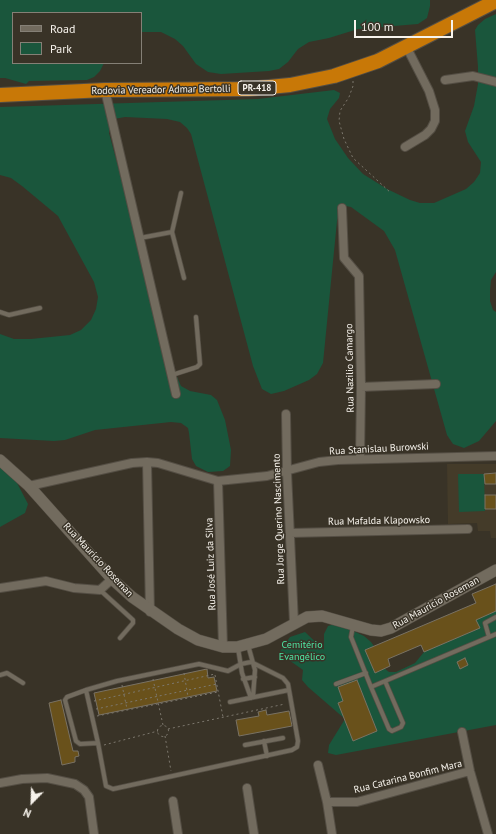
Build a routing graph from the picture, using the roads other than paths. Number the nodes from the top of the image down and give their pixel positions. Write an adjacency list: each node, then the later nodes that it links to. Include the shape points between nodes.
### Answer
1 (496, 2): 2 (highway, Rodovia Vereador Admar Bertolli / PR-418)
2 (407, 48): 5 (highway, Rodovia Vereador Admar Bertolli / PR-418, via 353,71 290,85 248,89); 7 (street, via 429,91 435,110 435,121 424,136)
3 (445, 80): 4 (street, via 473,76)
4 (496, 82)
5 (105, 90): 6 (highway, Rodovia Vereador Admar Bertolli / PR-418); 11 (street)
6 (0, 95)
7 (405, 147)
8 (181, 193): 10 (lane)
9 (342, 208): 18 (street, Rua Nazilio Camargo, via 344,258 359,276)
10 (172, 232): 11 (lane); 12 (lane)
11 (140, 238): 16 (street)
12 (184, 278)
13 (40, 308): 14 (lane, via 9,315)
14 (0, 312)
15 (196, 317): 16 (lane, via 200,364)
16 (172, 375): 19 (street)
17 (436, 384): 18 (street)
18 (361, 387): 22 (street, Rua Nazilio Camargo)
19 (176, 394)
20 (286, 414): 25 (street, Rua Jorge Querino Nascimento)
21 (496, 456): 22 (street, Rua Stanislau Burowski)
22 (360, 459): 25 (street, Rua Stanislau Burowski, via 319,462)
23 (0, 460): 27 (main road, Rua Mauricio Roseman)
24 (147, 462): 26 (street, Rua Stanislau Burowski); 27 (street, Rua Stanislau Burowski, via 132,463); 34 (street)
25 (287, 472): 26 (street, Rua Stanislau Burowski); 29 (street, Rua Jorge Querino Nascimento)
26 (218, 481): 42 (street, Rua José Luiz da Silva)
27 (29, 486): 31 (main road, Rua Mauricio Roseman)
28 (468, 529): 29 (street, Rua Mafalda Klapowsko)
29 (290, 533): 36 (street, Rua Jorge Querino Nascimento)
30 (496, 570): 37 (main road, Rua Mauricio Roseman, via 391,628 371,630)
31 (112, 579): 33 (street); 34 (main road, Rua Mauricio Roseman)
32 (0, 588): 33 (street, via 46,581 74,588)
33 (100, 590): 40 (lane, via 133,620)
34 (150, 612): 42 (main road, Rua Mauricio Roseman, via 198,640)
35 (496, 617): 39 (lane, via 485,623)
36 (294, 623): 37 (main road, Rua Mauricio Roseman, via 308,617 322,616); 41 (main road, Rua Mauricio Roseman, via 266,639)
37 (354, 624): 45 (lane, via 351,637)
38 (496, 634): 39 (lane)
39 (489, 637): 49 (lane)
40 (120, 638)
41 (242, 646): 42 (main road, Rua Mauricio Roseman); 43 (lane); 44 (lane)
42 (224, 647)
43 (251, 662): 44 (lane); 47 (lane); 54 (lane, via 286,681)
44 (241, 664): 48 (lane); 53 (lane, via 228,671 203,664)
45 (366, 673): 51 (lane); 52 (lane)
46 (0, 675): 50 (lane, via 7,673)
47 (255, 677): 48 (lane); 55 (lane)
48 (243, 679): 55 (lane)
49 (385, 681): 52 (lane); 52 (lane, via 403,723 401,727 392,731 389,729)
50 (23, 683)
51 (336, 684)
52 (372, 687)
53 (86, 690): 60 (lane); 60 (lane, via 67,696 65,700 76,741 80,744)
54 (289, 690): 55 (lane); 62 (lane, via 298,741 292,750)
55 (252, 697): 56 (lane)
56 (230, 702)
57 (462, 732): 64 (street)
58 (282, 738): 59 (lane)
59 (264, 741): 61 (lane); 62 (lane)
60 (98, 745): 62 (lane, via 106,786 109,788)
61 (245, 745)
62 (267, 756)
63 (318, 765): 68 (street)
64 (470, 771): 68 (street, Rua Catarina Bonfim Mara, via 357,802); 73 (street)
65 (0, 783): 69 (street, via 47,778 75,784 89,797)
66 (247, 788): 71 (street)
67 (173, 801): 70 (street)
68 (327, 802): 72 (street)
69 (94, 834)
70 (178, 834)
71 (254, 834)
72 (332, 834)
73 (488, 834)

